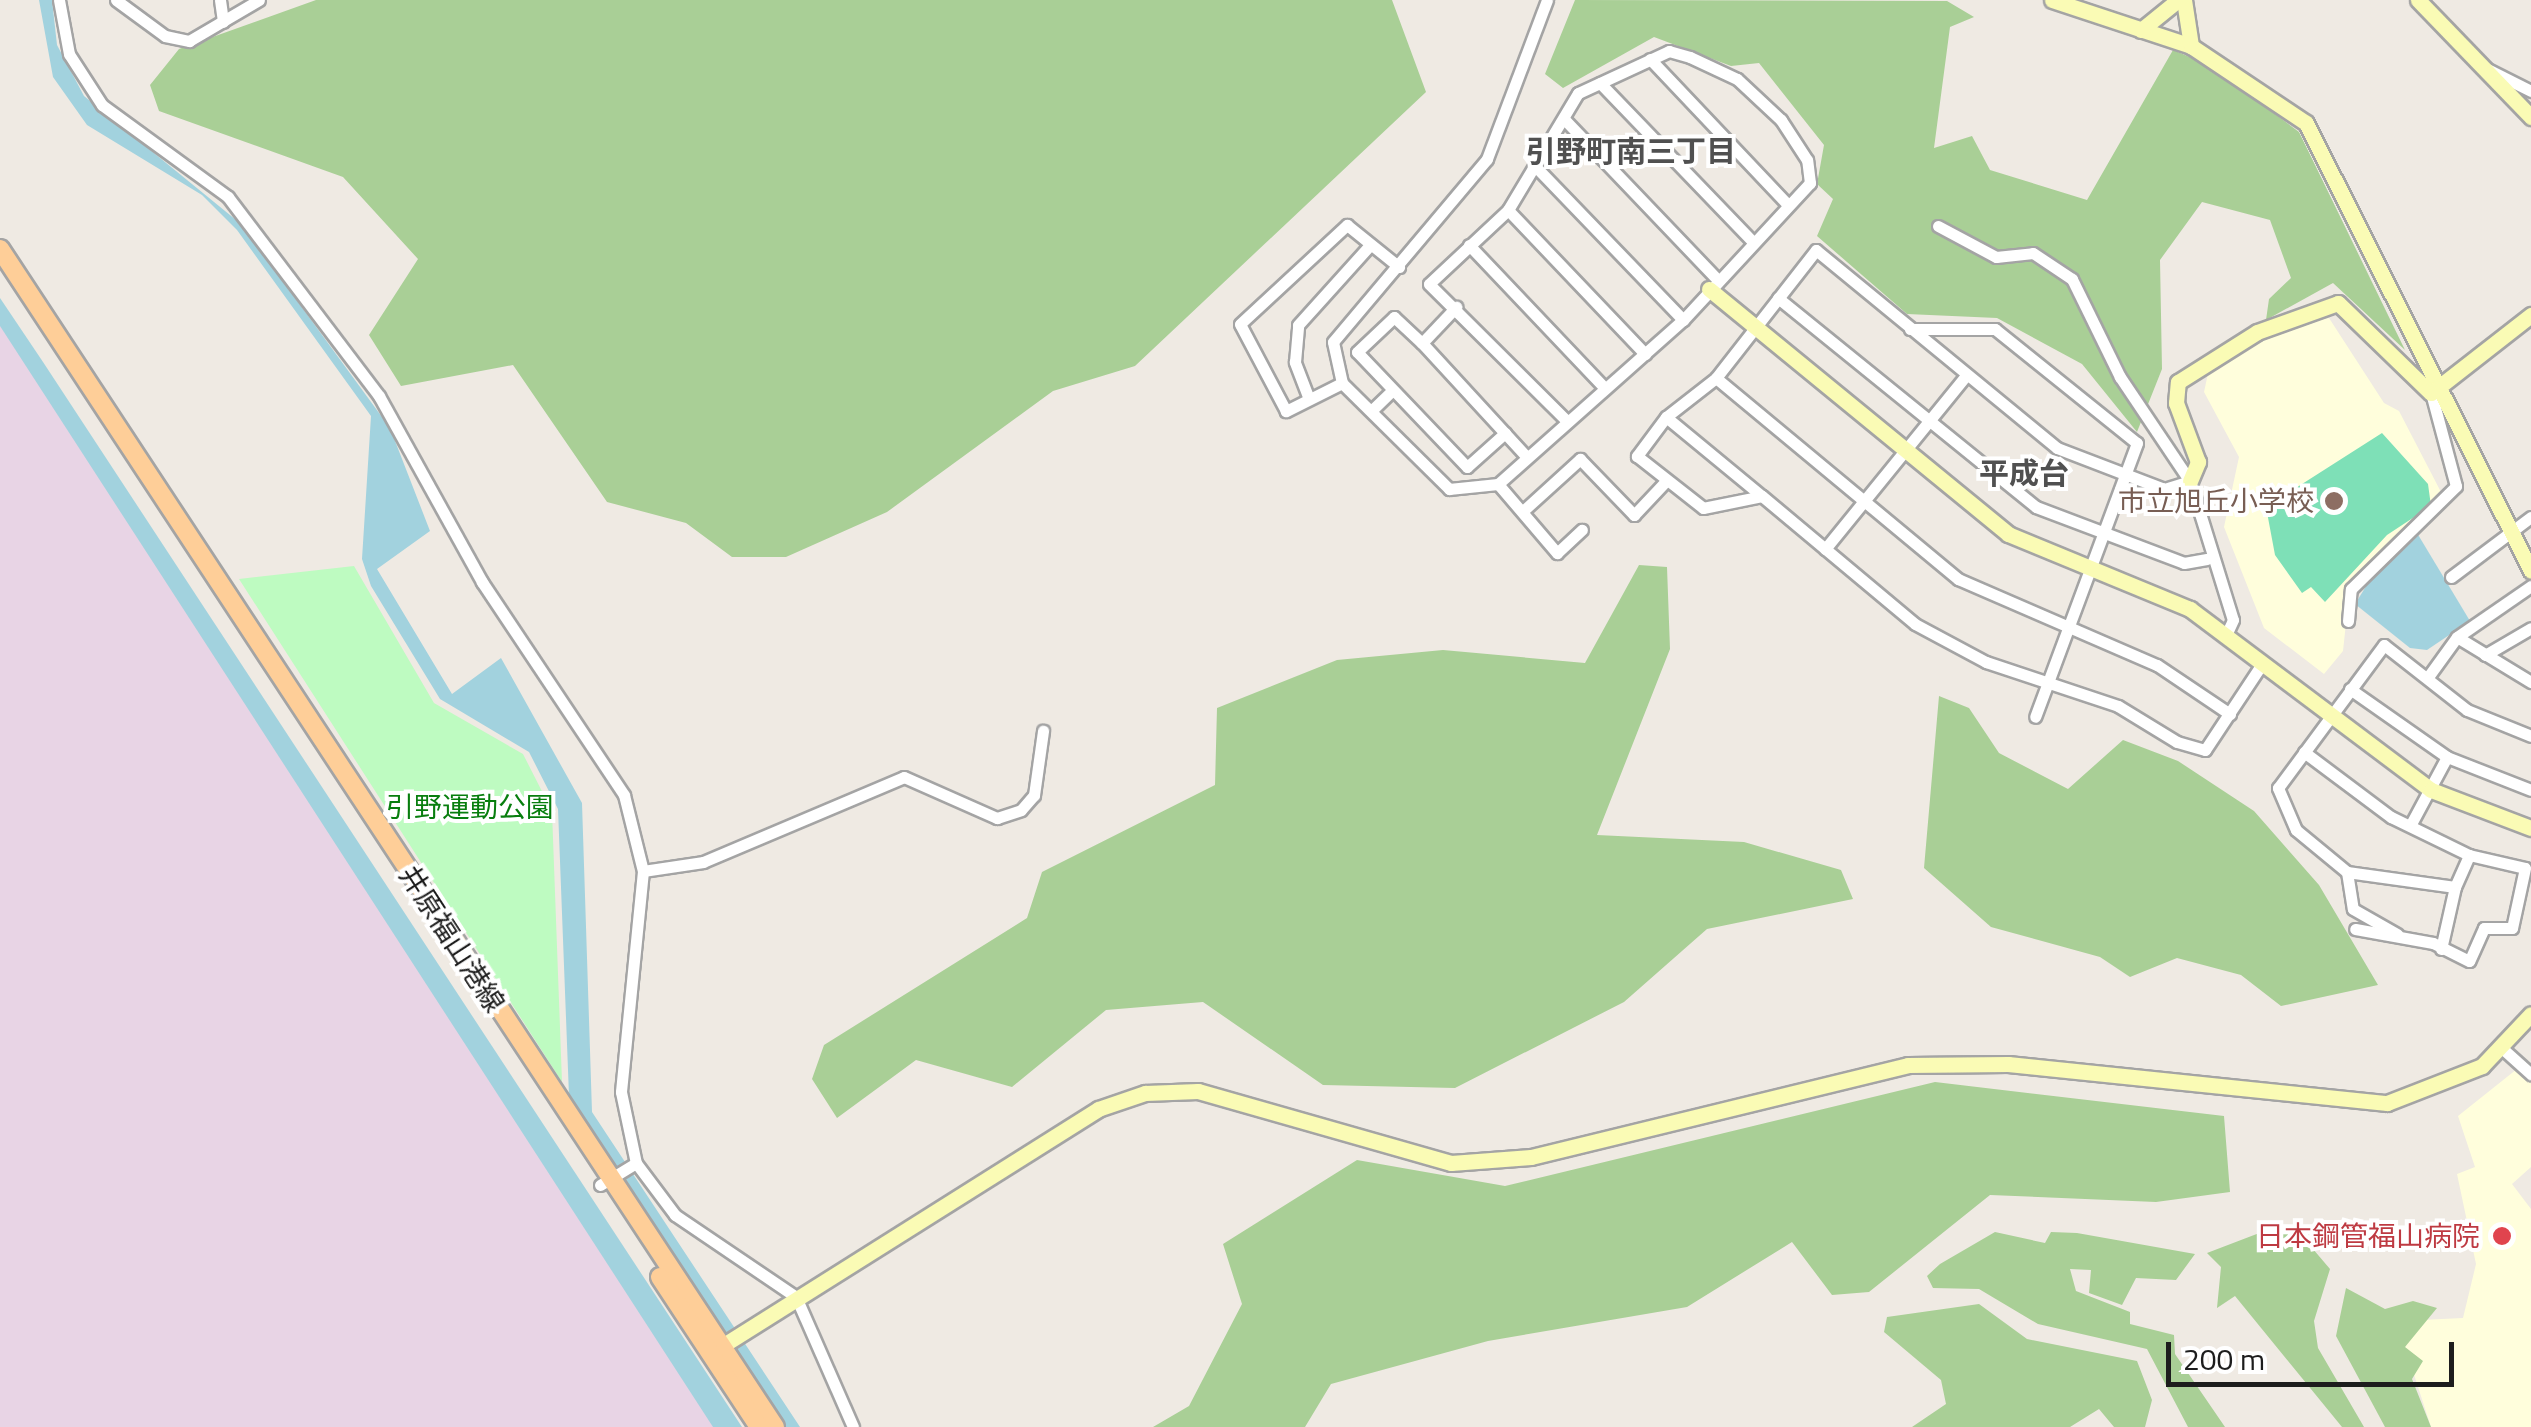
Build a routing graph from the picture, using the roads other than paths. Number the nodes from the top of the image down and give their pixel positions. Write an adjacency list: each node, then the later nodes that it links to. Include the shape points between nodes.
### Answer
1 (59, 0): 93 (street, via 69,54 102,105 228,197 379,396 482,582 624,794)
2 (116, 0): 10 (street)
3 (135, 0): 10 (street)
4 (220, 0): 11 (street)
5 (259, 0): 11 (street)
6 (1547, 0): 28 (street, via 1486,159)
7 (2052, 0): 12 (street)
8 (2181, 0): 12 (street); 13 (street)
9 (2418, 0): 15 (street)
10 (137, 16): 11 (street, via 189,40)
11 (223, 22)
12 (2141, 30): 13 (street)
13 (2191, 46): 44 (street, via 2280,99 2320,142)
14 (1650, 58): 16 (street); 21 (street); 21 (street, via 1669,52 1737,79 1781,120 1807,160 1810,183)
15 (2480, 67): 17 (street); 18 (street)
16 (1600, 83): 19 (street, via 1578,93); 24 (street)
17 (2531, 91)
18 (2531, 117)
19 (1565, 120): 20 (street); 30 (street)
20 (1534, 165): 22 (street); 34 (street)
21 (1788, 205): 24 (street)
22 (1508, 210): 25 (street); 38 (street)
23 (1938, 226): 55 (street, via 1996,257 2033,253 2072,278 2120,377)
24 (1752, 241): 30 (street)
25 (1469, 244): 32 (street, via 1429,284); 42 (street)
26 (1370, 246): 28 (street); 45 (street, via 1298,325 1296,362); 45 (street, via 1347,225 1240,324 1286,411)
27 (0, 249): 102 (main road, 井原福山港線)
28 (1398, 267): 41 (street, via 1332,342)
29 (0, 270): 102 (main road, 井原福山港線)
30 (1713, 284): 34 (street); 35 (street)
31 (1778, 298): 35 (street); 36 (street, via 1816,250); 49 (street)
32 (1456, 308): 37 (street); 48 (street)
33 (2531, 315): 44 (street)
34 (1683, 320): 38 (street)
35 (1753, 326): 40 (street); 51 (street)
36 (1909, 330): 39 (street); 53 (street, via 1996,329 2137,442)
37 (1422, 343): 43 (street, via 1394,317 1357,352); 50 (street)
38 (1645, 354): 42 (street)
39 (1965, 376): 49 (street); 53 (street, via 2056,448)
40 (1716, 378): 47 (street); 58 (street)
41 (1342, 383): 45 (street); 46 (street)
42 (1601, 384): 48 (street)
43 (1392, 390): 46 (street); 50 (street, via 1467,467)
44 (2435, 391): 55 (street, via 2358,314 2319,304 2178,382 2176,403 2198,462); 63 (street); 70 (street, via 2456,486 2351,589)
45 (1310, 399)
46 (1370, 411): 56 (street, via 1450,490)
47 (1666, 416): 54 (street, via 1637,456); 57 (street)
48 (1565, 420): 52 (street)
49 (1927, 423): 51 (street); 62 (street, via 2036,507)
50 (1504, 433): 52 (street)
51 (1904, 452): 58 (street); 66 (street, via 2008,534)
52 (1526, 456): 56 (street)
53 (2124, 475): 55 (street, via 2164,489); 62 (street)
54 (1666, 481): 57 (street, via 1703,508); 59 (street, via 1634,515 1580,459)
55 (2190, 481): 65 (street)
56 (1498, 484): 59 (street)
57 (1762, 496): 64 (street)
58 (1864, 500): 64 (street); 72 (street, via 1958,579)
59 (1524, 510): 61 (street, via 1556,554)
60 (2531, 518): 63 (street)
61 (1582, 530)
62 (2103, 531): 65 (street, via 2184,563); 66 (street)
63 (2511, 538): 67 (street); 68 (street)
64 (1825, 548): 79 (street, via 1915,624)
65 (2207, 560): 73 (street, via 2233,620)
66 (2090, 566): 72 (street); 73 (street)
67 (2531, 571)
68 (2451, 577)
69 (2531, 586): 74 (street)
70 (2348, 621)
71 (2531, 628): 75 (street)
72 (2071, 630): 79 (street); 81 (street, via 2157,665)
73 (2226, 635): 76 (street)
74 (2457, 637): 75 (street); 77 (street)
75 (2485, 655): 78 (street)
76 (2262, 664): 81 (street); 82 (street)
77 (2428, 677): 80 (street, via 2384,645); 85 (street, via 2467,710)
78 (2531, 682)
79 (2049, 685): 81 (street, via 2118,706 2205,750); 83 (street)
80 (2350, 689): 82 (street); 87 (street)
81 (2230, 714)
82 (2331, 715): 86 (street); 88 (street)
83 (2035, 717)
84 (1043, 731): 93 (street, via 1034,795 1021,810 997,818 904,777 703,862)
85 (2531, 736)
86 (2304, 752): 90 (street); 94 (street, via 2278,788 2283,808 2317,852)
87 (2447, 757): 88 (street); 89 (street)
88 (2431, 790): 90 (street); 91 (street)
89 (2531, 790)
90 (2411, 824): 92 (street)
91 (2531, 828)
92 (2469, 855): 95 (street); 97 (street, via 2526,868 2512,928 2484,928 2469,961)
93 (644, 871): 101 (street, via 622,1092)
94 (2348, 872): 95 (street); 97 (street, via 2352,910 2389,934)
95 (2455, 887): 97 (street)
96 (2354, 929): 97 (street)
97 (2437, 946)
98 (2531, 1014): 99 (street)
99 (2503, 1049): 100 (street); 103 (street, via 2437,1089 2363,1104 2008,1064 1908,1065 1531,1157 1451,1162 1416,1160 1230,1098 1145,1093 1098,1109)
100 (2531, 1074)
101 (634, 1164): 102 (street); 103 (street, via 675,1214)
102 (609, 1180): 104 (main road, 井原福山港線)
103 (796, 1297): 104 (street); 107 (street)
104 (716, 1350): 105 (main road, 井原福山港線); 106 (main road, 井原福山港線)
105 (759, 1427)
106 (774, 1427)
107 (853, 1427)

